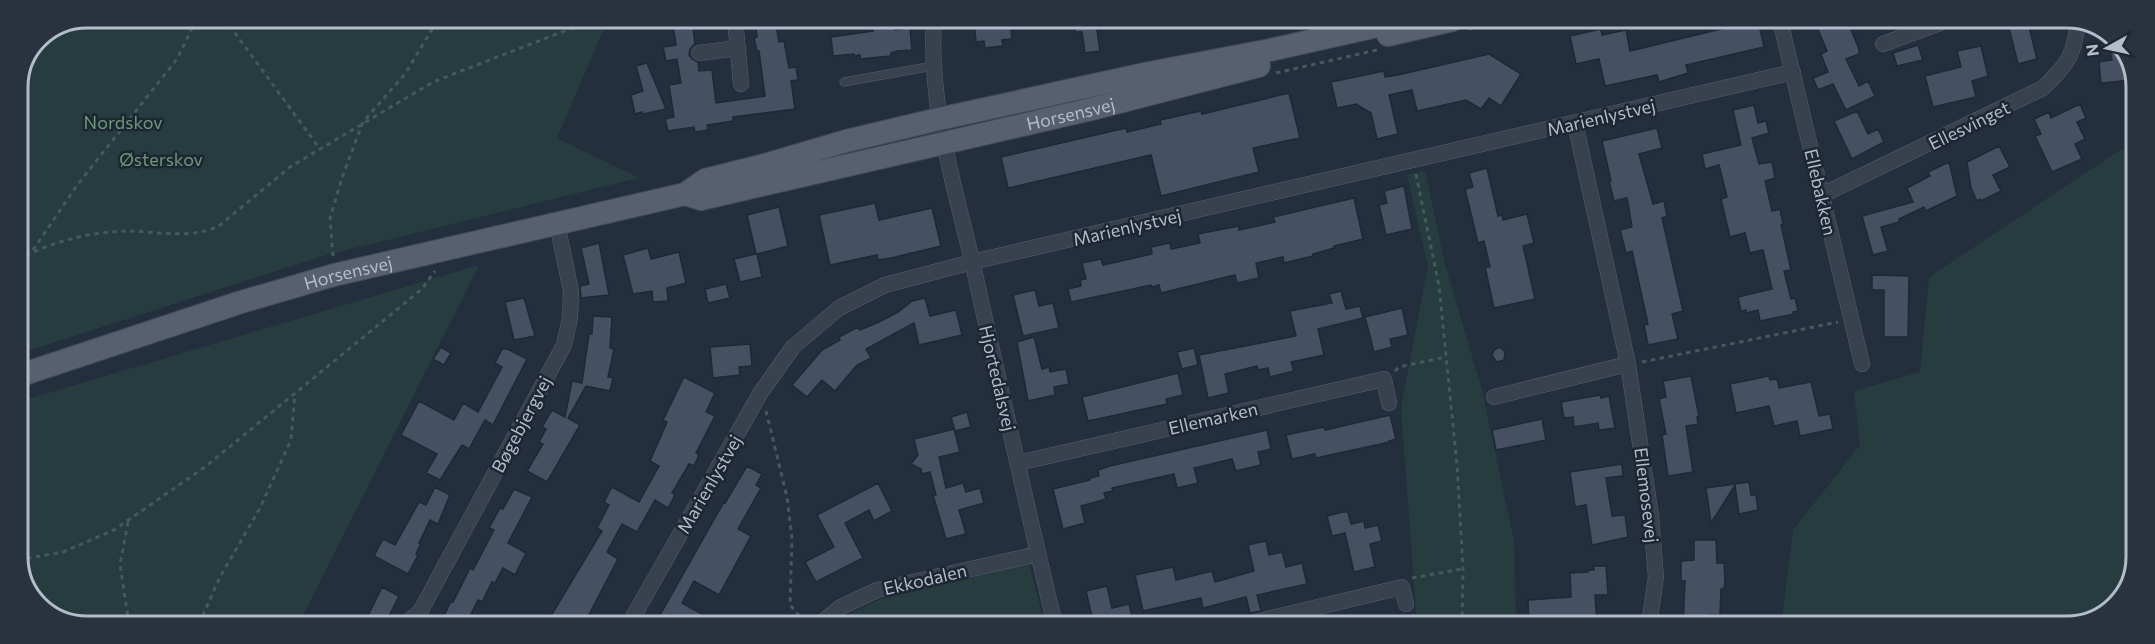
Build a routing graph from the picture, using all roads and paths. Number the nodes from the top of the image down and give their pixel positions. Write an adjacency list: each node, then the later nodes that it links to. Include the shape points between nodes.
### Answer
1 (192, 28): 27 (path, via 177,59 78,184)
2 (232, 28): 22 (path)
3 (433, 28): 19 (path, via 405,74)
4 (572, 28): 19 (path, via 433,82)
5 (736, 28): 13 (street)
6 (934, 28): 15 (street, Hjortedalsvej)
7 (1354, 28): 21 (main road, Horsensvej, via 1270,50 1149,73)
8 (1418, 28): 21 (main road, Horsensvej, via 1096,108)
9 (1782, 28): 16 (street, Ellebakken)
10 (1926, 28): 12 (street)
11 (2077, 30): 24 (street, Ellesvinget, via 2076,43 2064,68 2043,88)
12 (1883, 44)
13 (738, 48): 14 (street); 18 (street)
14 (699, 53)
15 (933, 66): 17 (lane); 21 (street, Hjortedalsvej)
16 (1793, 72): 20 (street, Marienlystvej); 24 (street, Ellebakken)
17 (844, 82)
18 (741, 84)
19 (363, 122): 22 (path); 30 (path, via 330,218)
20 (1575, 123): 23 (street, Marienlystvej); 33 (street, Ellemosevej)
21 (941, 131): 25 (main road, Horsensvej, via 701,199 685,194); 29 (street, Hjortedalsvej)
22 (320, 149): 27 (path, via 290,167 219,226 206,232 94,233)
23 (1413, 160): 29 (street, Marienlystvej); 32 (path, via 1439,285)
24 (1822, 195): 31 (street, Ellebakken)
25 (557, 224): 26 (main road, Horsensvej); 51 (street, Bøgebjergvej, via 571,291 564,345)
26 (452, 248): 30 (main road, Horsensvej); 38 (path, via 422,289)
27 (32, 252): 28 (path)
28 (28, 254)
29 (972, 262): 37 (street, Marienlystvej, via 885,285 839,308 793,347); 41 (street, Hjortedalsvej)
30 (334, 275): 35 (main road, Horsensvej)
31 (1852, 320): 33 (path); 34 (street, Ellebakken)
32 (1446, 357): 36 (path, via 1399,368); 45 (path)
33 (1628, 364): 39 (street); 59 (street, Ellemosevej, via 1652,526 1656,577)
34 (1862, 364)
35 (29, 372)
36 (1384, 379): 40 (street); 41 (street, Ellemarken)
37 (761, 392): 52 (street, Marienlystvej); 53 (path, via 787,497 792,539 790,605)
38 (294, 393): 42 (path, via 205,467); 50 (path, via 291,440)
39 (1494, 397)
40 (1389, 403)
41 (1018, 463): 43 (street, Hjortedalsvej)
42 (128, 520): 44 (path, via 63,552); 49 (path, via 120,565)
43 (1038, 554): 54 (street, Ekkodalen, via 877,590); 55 (street, Hjortedalsvej)
44 (29, 558)
45 (1463, 569): 46 (path, via 1411,579); 58 (path)
46 (1402, 587): 47 (street); 48 (street)
47 (1406, 604)
48 (1314, 608): 56 (street); 57 (street)
49 (128, 616)
50 (203, 616)
51 (422, 616)
52 (634, 616)
53 (799, 616)
54 (830, 616)
55 (1053, 616)
56 (1281, 616)
57 (1315, 616)
58 (1462, 616)
59 (1650, 616)

